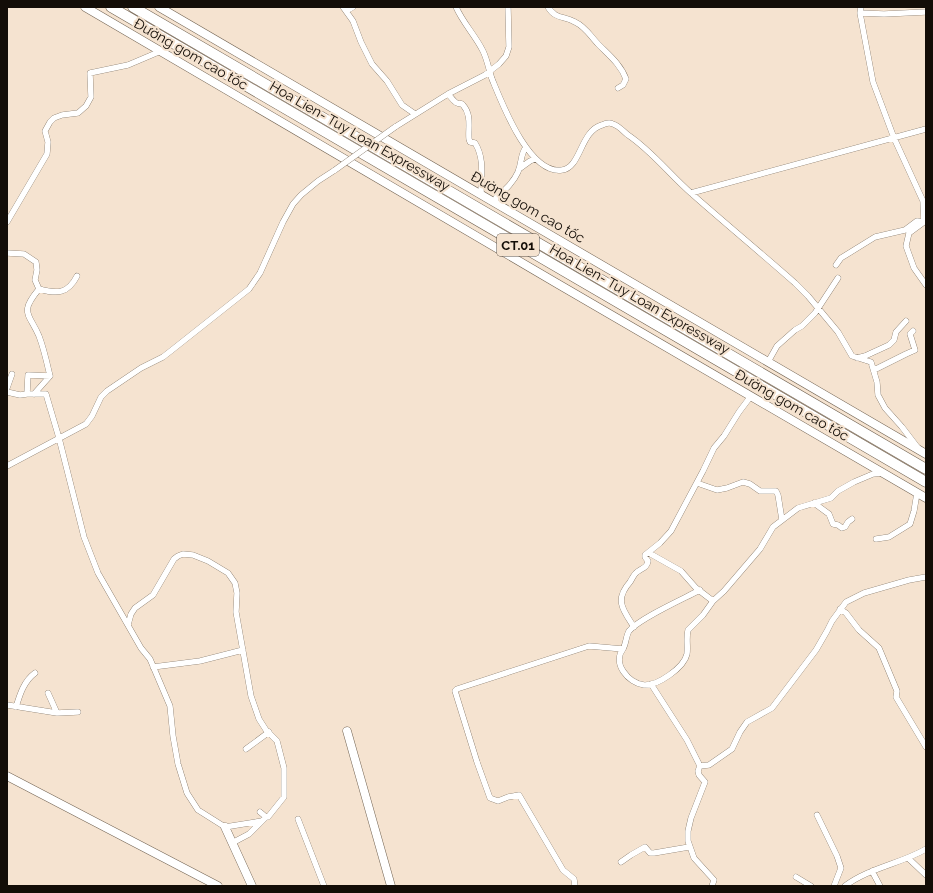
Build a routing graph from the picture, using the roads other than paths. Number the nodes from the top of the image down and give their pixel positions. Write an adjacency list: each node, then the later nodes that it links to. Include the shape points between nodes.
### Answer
1 (85, 7): 12 (main road, Đường gom cao tốc)
2 (111, 7): 51 (highway, Hoa Lien- Tuy Loan Expressway / CT.01)
3 (133, 7): 49 (highway, Hoa Lien- Tuy Loan Expressway / CT.01)
4 (160, 7): 23 (main road, Đường gom cao tốc)
5 (353, 7): 9 (street)
6 (456, 7): 13 (street, via 483,51)
7 (508, 7): 13 (street, via 508,51)
8 (548, 7): 14 (street, via 560,17 576,22 585,29 614,59 626,79)
9 (344, 9): 16 (street, via 353,21 360,42 372,64 402,105)
10 (861, 10): 11 (street, via 884,14); 18 (street, via 873,82)
11 (926, 12)
12 (161, 51): 25 (street, via 128,65 90,73 91,97 86,106 78,113 62,115 50,122 45,131 48,142 47,154); 45 (main road, Đường gom cao tốc)
13 (490, 72): 15 (street); 19 (street, via 514,130)
14 (618, 88)
15 (448, 94): 16 (street); 23 (street, via 467,110 468,139 478,148 482,162)
16 (415, 114): 46 (street, bridge, via 301,195 283,222 260,273 249,289 164,357 141,368 108,391 101,397 86,424)
17 (926, 129): 18 (street)
18 (894, 138): 22 (street); 26 (street, via 923,201)
19 (526, 147): 20 (street); 21 (street, via 521,156)
20 (535, 159): 21 (street); 22 (street, via 560,171 567,168 576,158 590,132 598,126 612,123 635,139)
21 (519, 169): 24 (street, via 514,179 497,196)
22 (691, 193): 33 (street, via 795,283)
23 (481, 195): 24 (main road, Đường gom cao tốc)
24 (496, 203): 37 (main road, Đường gom cao tốc)
25 (7, 222)
26 (925, 222): 28 (street, via 917,221 905,230 875,237 841,258); 31 (street, via 909,233 906,246 914,268)
27 (7, 253): 32 (street, via 24,254 36,262 35,280)
28 (836, 265)
29 (77, 276): 32 (street, via 68,289 50,292)
30 (838, 278): 33 (street)
31 (926, 285)
32 (39, 289): 40 (street, via 30,301 28,315 39,336)
33 (818, 308): 36 (street, via 838,332 852,356); 37 (street, via 802,326 777,346)
34 (906, 321): 36 (street, via 889,345)
35 (909, 334): 38 (street, via 916,350)
36 (857, 358): 38 (street, via 871,362)
37 (768, 362): 47 (main road, Đường gom cao tốc)
38 (874, 370): 47 (street, via 878,395 885,408)
39 (12, 374): 41 (street)
40 (50, 376): 43 (street, via 28,375); 44 (street)
41 (7, 388)
42 (7, 392): 43 (street)
43 (27, 394): 44 (street)
44 (34, 394): 46 (street, via 46,394)
45 (751, 396): 50 (main road, Đường gom cao tốc); 52 (street, via 714,448)
46 (59, 438): 48 (street); 64 (street, via 84,537 98,573)
47 (923, 452)
48 (7, 466)
49 (926, 469)
50 (883, 472): 53 (main road, Đường gom cao tốc); 55 (street, via 854,482 830,498)
51 (926, 482)
52 (697, 483): 57 (street, via 717,490 743,482 760,491 776,491); 59 (street, via 671,531)
53 (917, 492): 54 (main road, Đường gom cao tốc); 58 (street, via 910,524 889,537)
54 (926, 498)
55 (814, 503): 56 (street, via 828,514 833,524 838,524 842,528); 57 (street, via 796,509)
56 (852, 519)
57 (782, 520): 62 (street, via 773,527 760,549)
58 (876, 539)
59 (649, 553): 61 (street, via 681,571); 65 (street, via 645,556 647,565 627,584 622,596 622,608)
60 (926, 577): 63 (street, via 864,593 846,602)
61 (700, 590): 62 (street); 65 (street)
62 (713, 601): 70 (street, via 704,616 688,630 686,655 680,666 672,674)
63 (840, 609): 78 (street, via 879,648 896,696); 80 (street, via 816,650 772,708 747,722 732,750 709,765)
64 (128, 625): 67 (street, via 135,608 153,594 174,559 183,554 193,555 221,568 235,583 236,612); 68 (street)
65 (634, 627): 66 (street, via 628,632)
66 (623, 649): 70 (street, via 619,661 625,673 638,683); 99 (street, via 589,646 455,691 476,762 490,798 498,801 519,795 563,870 574,879)
67 (243, 650): 68 (street, via 200,661); 77 (street, via 250,696 259,720)
68 (153, 667): 86 (street, via 170,706 178,764 187,793 198,810)
69 (35, 673): 73 (street, via 25,683)
70 (651, 684): 80 (street, via 688,740)
71 (48, 693): 74 (street)
72 (7, 705): 73 (street)
73 (16, 707): 74 (street)
74 (57, 712): 75 (street)
75 (78, 712)
76 (348, 731): 98 (main road)
77 (269, 732): 79 (street); 84 (street, via 277,740 282,755 284,797)
78 (926, 747)
79 (246, 750)
80 (700, 766): 88 (street, via 699,775 705,782 688,831)
81 (7, 776): 95 (main road)
82 (260, 812): 84 (street)
83 (817, 815): 102 (street, via 841,868)
84 (264, 819): 86 (street); 87 (street, via 249,834)
85 (298, 819): 97 (street)
86 (225, 826): 87 (main road)
87 (232, 843): 96 (main road)
88 (689, 846): 91 (street, via 654,853 644,848); 100 (street, via 694,858 713,879)
89 (926, 850): 90 (street)
90 (908, 858): 92 (street); 93 (street)
91 (621, 862)
92 (872, 871): 103 (street); 104 (street)
93 (926, 875)
94 (796, 877): 101 (street)
95 (218, 886)
96 (252, 886)
97 (324, 886)
98 (391, 886)
99 (575, 886)
100 (712, 886)
101 (810, 886)
102 (834, 886)
103 (845, 886)
104 (880, 886)

